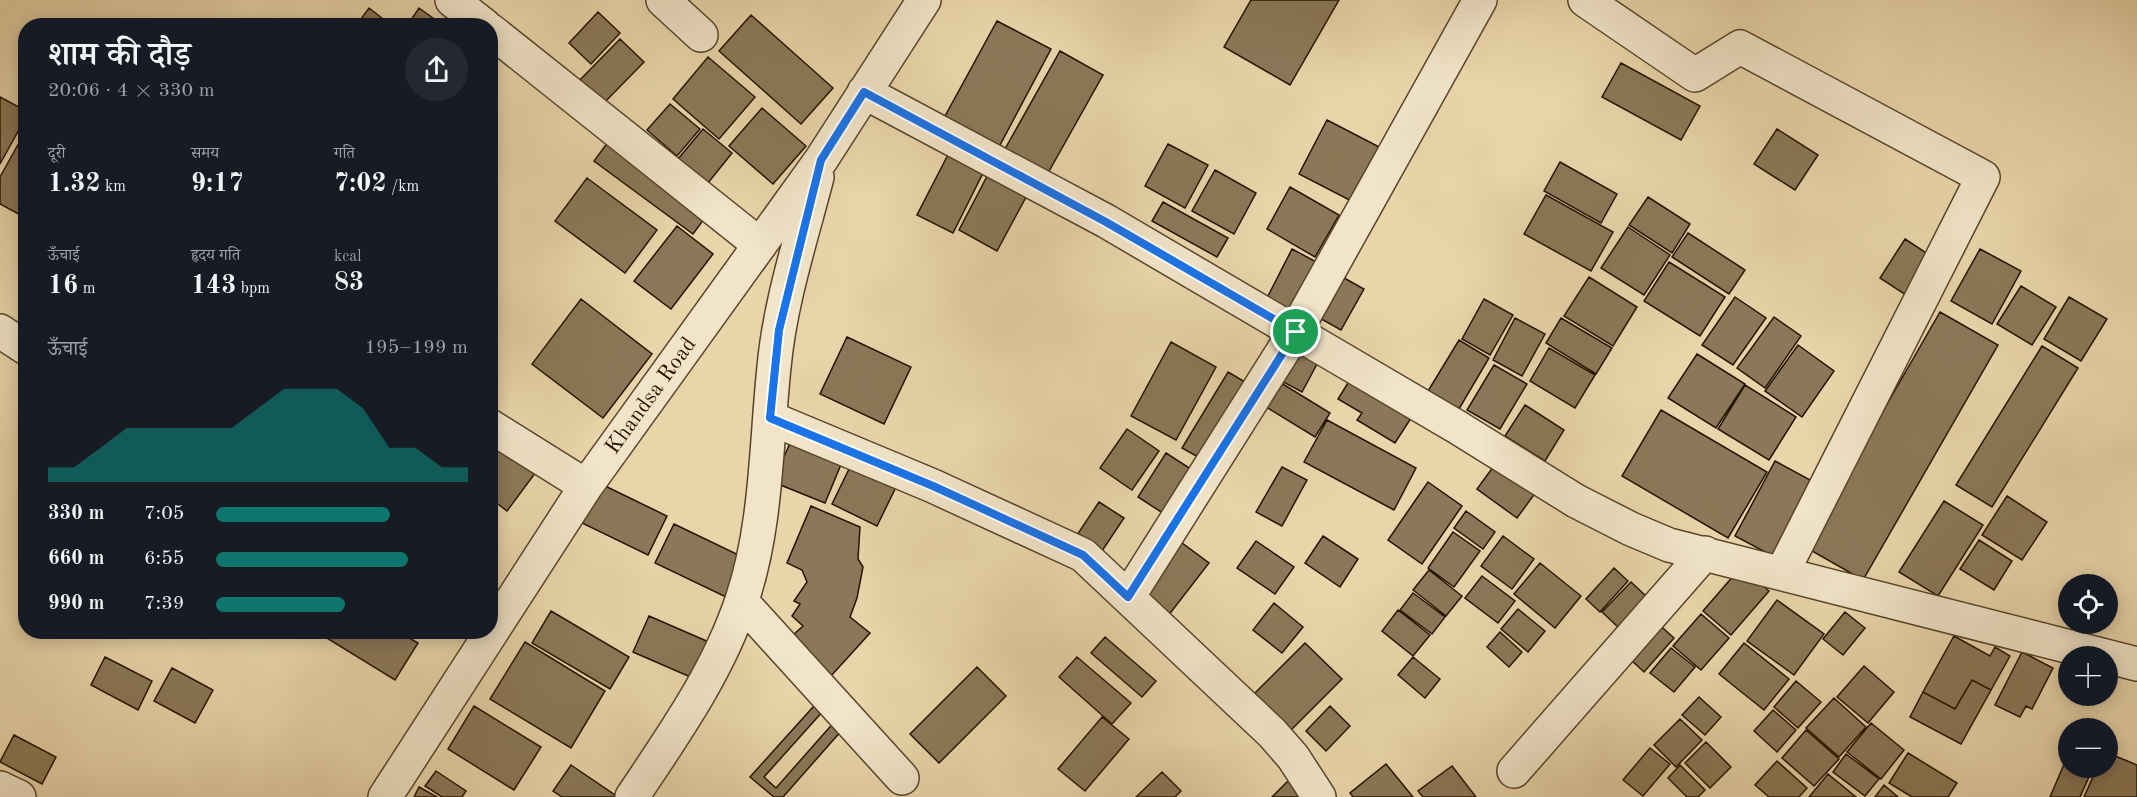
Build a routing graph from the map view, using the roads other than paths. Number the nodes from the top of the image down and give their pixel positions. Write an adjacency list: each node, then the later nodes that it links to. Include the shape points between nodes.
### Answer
1 (452, 0): 6 (street)
2 (663, 0): 7 (street)
3 (924, 0): 9 (street, Khandsa Road)
4 (1480, 0): 13 (street)
5 (1586, 0): 19 (street, via 1695,75 1740,47 1983,177)
6 (475, 18)
7 (701, 35)
8 (498, 36): 11 (street)
9 (864, 92): 10 (street, Khandsa Road); 13 (street, via 1106,222)
10 (821, 160): 11 (street, Khandsa Road); 15 (street, via 779,330)
11 (760, 245): 17 (street, Khandsa Road)
12 (0, 332): 14 (street)
13 (1296, 332): 18 (street, via 1576,501 1659,541); 20 (street)
14 (18, 343)
15 (770, 418): 20 (street, via 933,486 1083,555); 21 (street, via 757,538)
16 (498, 431): 17 (street)
17 (586, 486): 22 (street, Khandsa Road)
18 (1705, 553): 19 (street); 25 (street)
19 (1782, 573): 24 (street)
20 (1128, 597): 31 (street, via 1272,733)
21 (742, 602): 26 (street); 30 (street, via 704,688)
22 (498, 622)
23 (487, 639): 29 (street, Khandsa Road)
24 (2137, 664)
25 (1514, 771)
26 (902, 778)
27 (0, 788): 28 (street)
28 (19, 797)
29 (385, 797)
30 (632, 797)
31 (1319, 797)

